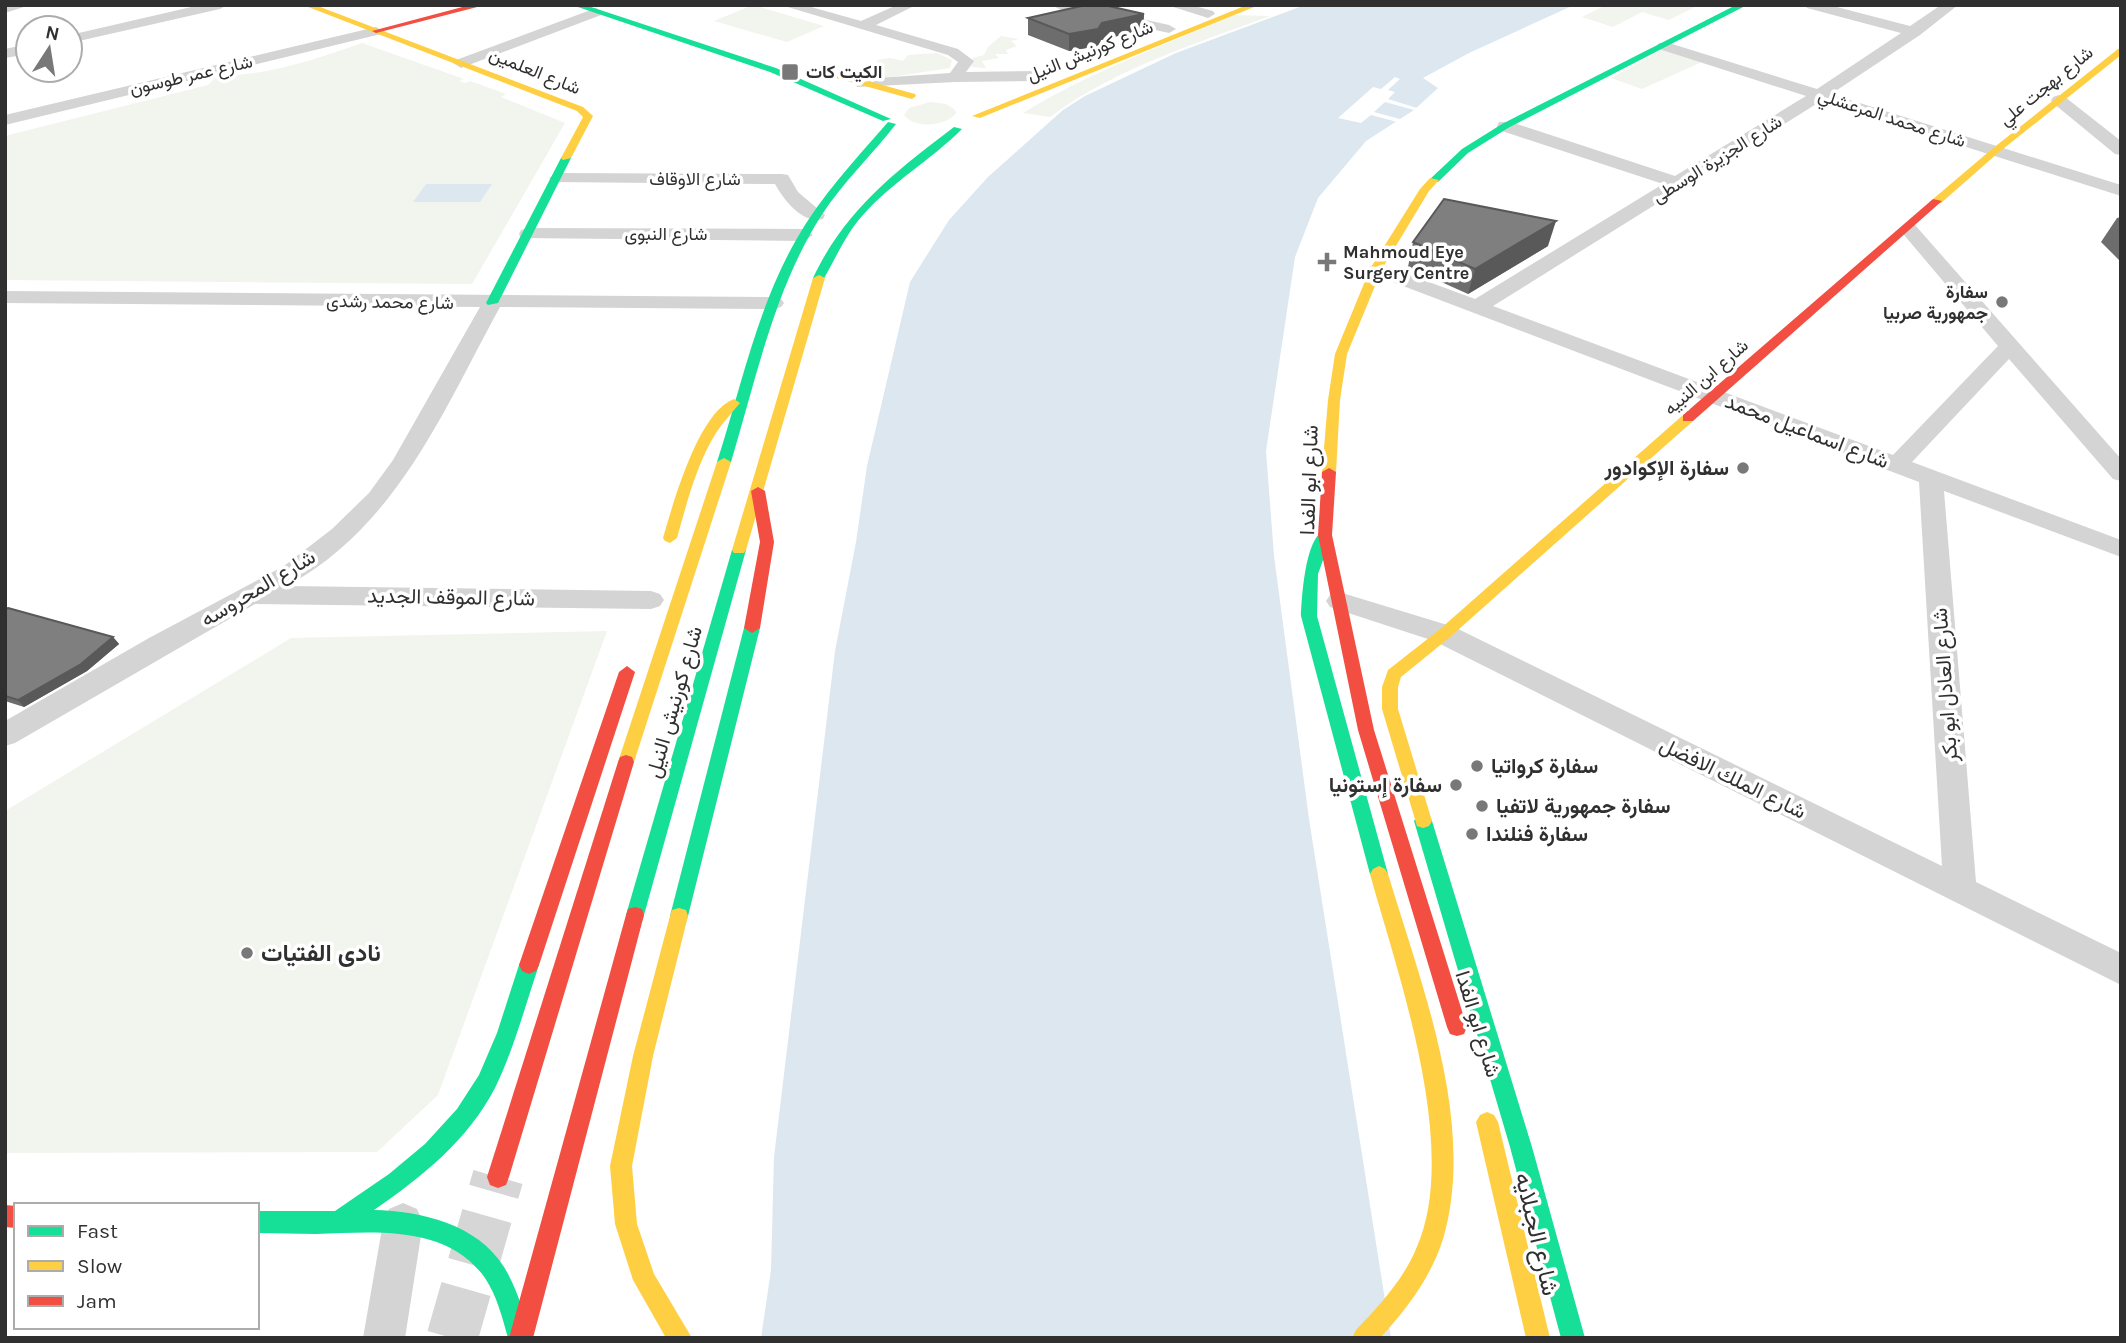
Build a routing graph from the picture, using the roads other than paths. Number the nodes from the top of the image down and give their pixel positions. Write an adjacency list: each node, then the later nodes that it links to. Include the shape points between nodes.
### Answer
1 (23, 5): 18 (street)
2 (219, 5): 26 (street)
3 (481, 5): 24 (main road)
4 (576, 5): 19 (main road)
5 (619, 5): 30 (main road)
6 (788, 5): 22 (street)
7 (909, 5): 22 (street)
8 (1059, 5): 21 (street)
9 (1118, 5): 21 (street)
10 (1174, 5): 17 (street)
11 (1230, 5): 20 (main road, شارع كورنيش النيل)
12 (1255, 5): 39 (main road, شارع كورنيش النيل)
13 (1743, 5): 27 (main road, شارع ابو الفدا)
14 (1812, 5): 25 (street)
15 (1951, 5): 25 (street, شارع الجزيرة الوسطى)
16 (310, 6): 24 (main road, شارع العلمين)
17 (1190, 7): 20 (street)
18 (5, 9)
19 (596, 12): 29 (street); 41 (main road, via 795,79)
20 (1208, 14): 23 (main road, شارع كورنيش النيل)
21 (1104, 15): 23 (street)
22 (863, 26): 33 (street, via 962,56 965,66)
23 (1169, 29): 32 (main road, شارع كورنيش النيل)
24 (376, 31): 29 (main road, شارع العلمين); 40 (street, شارع عمر طوسون)
25 (1915, 32): 36 (street, شارع الجزيرة الوسطى)
26 (84, 36)
27 (1664, 46): 36 (street, شارع محمد المرعشلي); 42 (main road, شارع ابو الفدا)
28 (2121, 51): 38 (main road, شارع بهجت علي)
29 (461, 63): 49 (main road, شارع العلمين, via 586,112 588,121)
30 (799, 63)
31 (824, 72): 34 (main road)
32 (1043, 76): 33 (street); 39 (main road, شارع كورنيش النيل, via 968,97)
33 (955, 77): 34 (street)
34 (863, 84): 37 (main road)
35 (944, 94): 37 (main road)
36 (1819, 95): 46 (street, شارع محمد المرعشلي); 50 (street, شارع الجزيرة الوسطى)
37 (912, 96): 41 (main road, شارع كورنيش النيل, via 890,106 886,113)
38 (2059, 100): 45 (street); 46 (main road, شارع بهجت علي)
39 (977, 116): 43 (main road, شارع كورنيش النيل)
40 (5, 120)
41 (893, 124): 47 (main road, شارع كورنيش النيل)
42 (1505, 127): 50 (street); 56 (main road, شارع ابو الفدا, via 1465,150 1425,189)
43 (957, 129): 44 (main road); 48 (main road, شارع كورنيش النيل)
44 (928, 133)
45 (2121, 150)
46 (1996, 151): 51 (street, شارع محمد المرعشلي); 53 (main road, شارع ابن النبيه)
47 (856, 164): 48 (main road); 52 (main road, شارع كورنيش النيل)
48 (901, 174): 67 (main road, شارع كورنيش النيل, via 866,204 829,253 809,305)
49 (558, 178): 52 (street, شارع الاوقاف, via 782,179 787,192); 54 (main road, شارع العلمين)
50 (1677, 183): 60 (street, شارع الجزيرة الوسطى)
51 (2121, 191)
52 (816, 215): 55 (main road, شارع كورنيش النيل)
53 (1908, 229): 61 (street); 63 (main road, شارع ابن النبيه)
54 (528, 234): 55 (street, شارع النبوى); 58 (main road, شارع العلمين)
55 (804, 235): 59 (main road, شارع كورنيش النيل)
56 (1376, 269): 60 (street, شارع اسماعيل محمد); 68 (main road, شارع ابو الفدا, via 1341,354)
57 (5, 297): 58 (street, شارع محمد رشدى)
58 (492, 303): 59 (street, شارع محمد رشدى); 71 (street, شارع المحروسه, via 404,463 378,498 341,535 293,572)
59 (774, 303): 62 (main road, شارع كورنيش النيل)
60 (1478, 306): 63 (street, شارع اسماعيل محمد)
61 (2010, 346): 64 (street); 65 (street)
62 (747, 393): 70 (main road, via 719,414 706,431); 83 (main road, شارع كورنيش النيل, via 643,705)
63 (1714, 395): 64 (street, شارع اسماعيل محمد); 74 (main road, شارع ابن النبيه)
64 (1896, 465): 66 (street, شارع اسماعيل محمد)
65 (2121, 474)
66 (1931, 480): 69 (street, شارع اسماعيل محمد); 77 (street, شارع العادل ابو بكر)
67 (758, 491): 88 (main road, شارع كورنيش النيل, via 603,1026); 89 (main road, via 767,542 753,625 630,1110 621,1166 626,1224 644,1280)
68 (1325, 535): 73 (main road, شارع ابو الفدا); 90 (main road, via 1309,571 1308,616 1433,1078 1443,1169 1436,1225 1414,1276 1389,1313)
69 (2121, 549)
70 (663, 560)
71 (250, 595): 72 (street, شارع الموقف الجديد); 76 (street, شارع المحروسه)
72 (651, 600)
73 (1339, 601): 74 (street, شارع الملك الافضل); 79 (main road, شارع ابو الفدا, via 1366,730)
74 (1444, 634): 77 (street, شارع الملك الافضل); 82 (main road, شارع ابو الفدا, via 1394,674 1390,709)
75 (634, 652): 85 (main road, via 499,1053 479,1095 426,1157 397,1183)
76 (5, 735)
77 (1960, 890): 78 (street, شارع الملك الافضل)
78 (2121, 970)
79 (1464, 1048)
80 (1480, 1101): 81 (main road, شارع ابو الفدا)
81 (1493, 1141): 91 (main road, شارع الجبلايه)
82 (1521, 1147): 92 (main road, شارع الجبلايه)
83 (498, 1177)
84 (259, 1222): 85 (main road)
85 (338, 1222): 86 (main road)
86 (403, 1223): 87 (street); 88 (main road, via 458,1239 487,1264 508,1297)
87 (384, 1338)
88 (521, 1338)
89 (680, 1338)
90 (1364, 1338)
91 (1538, 1338)
92 (1573, 1338)

